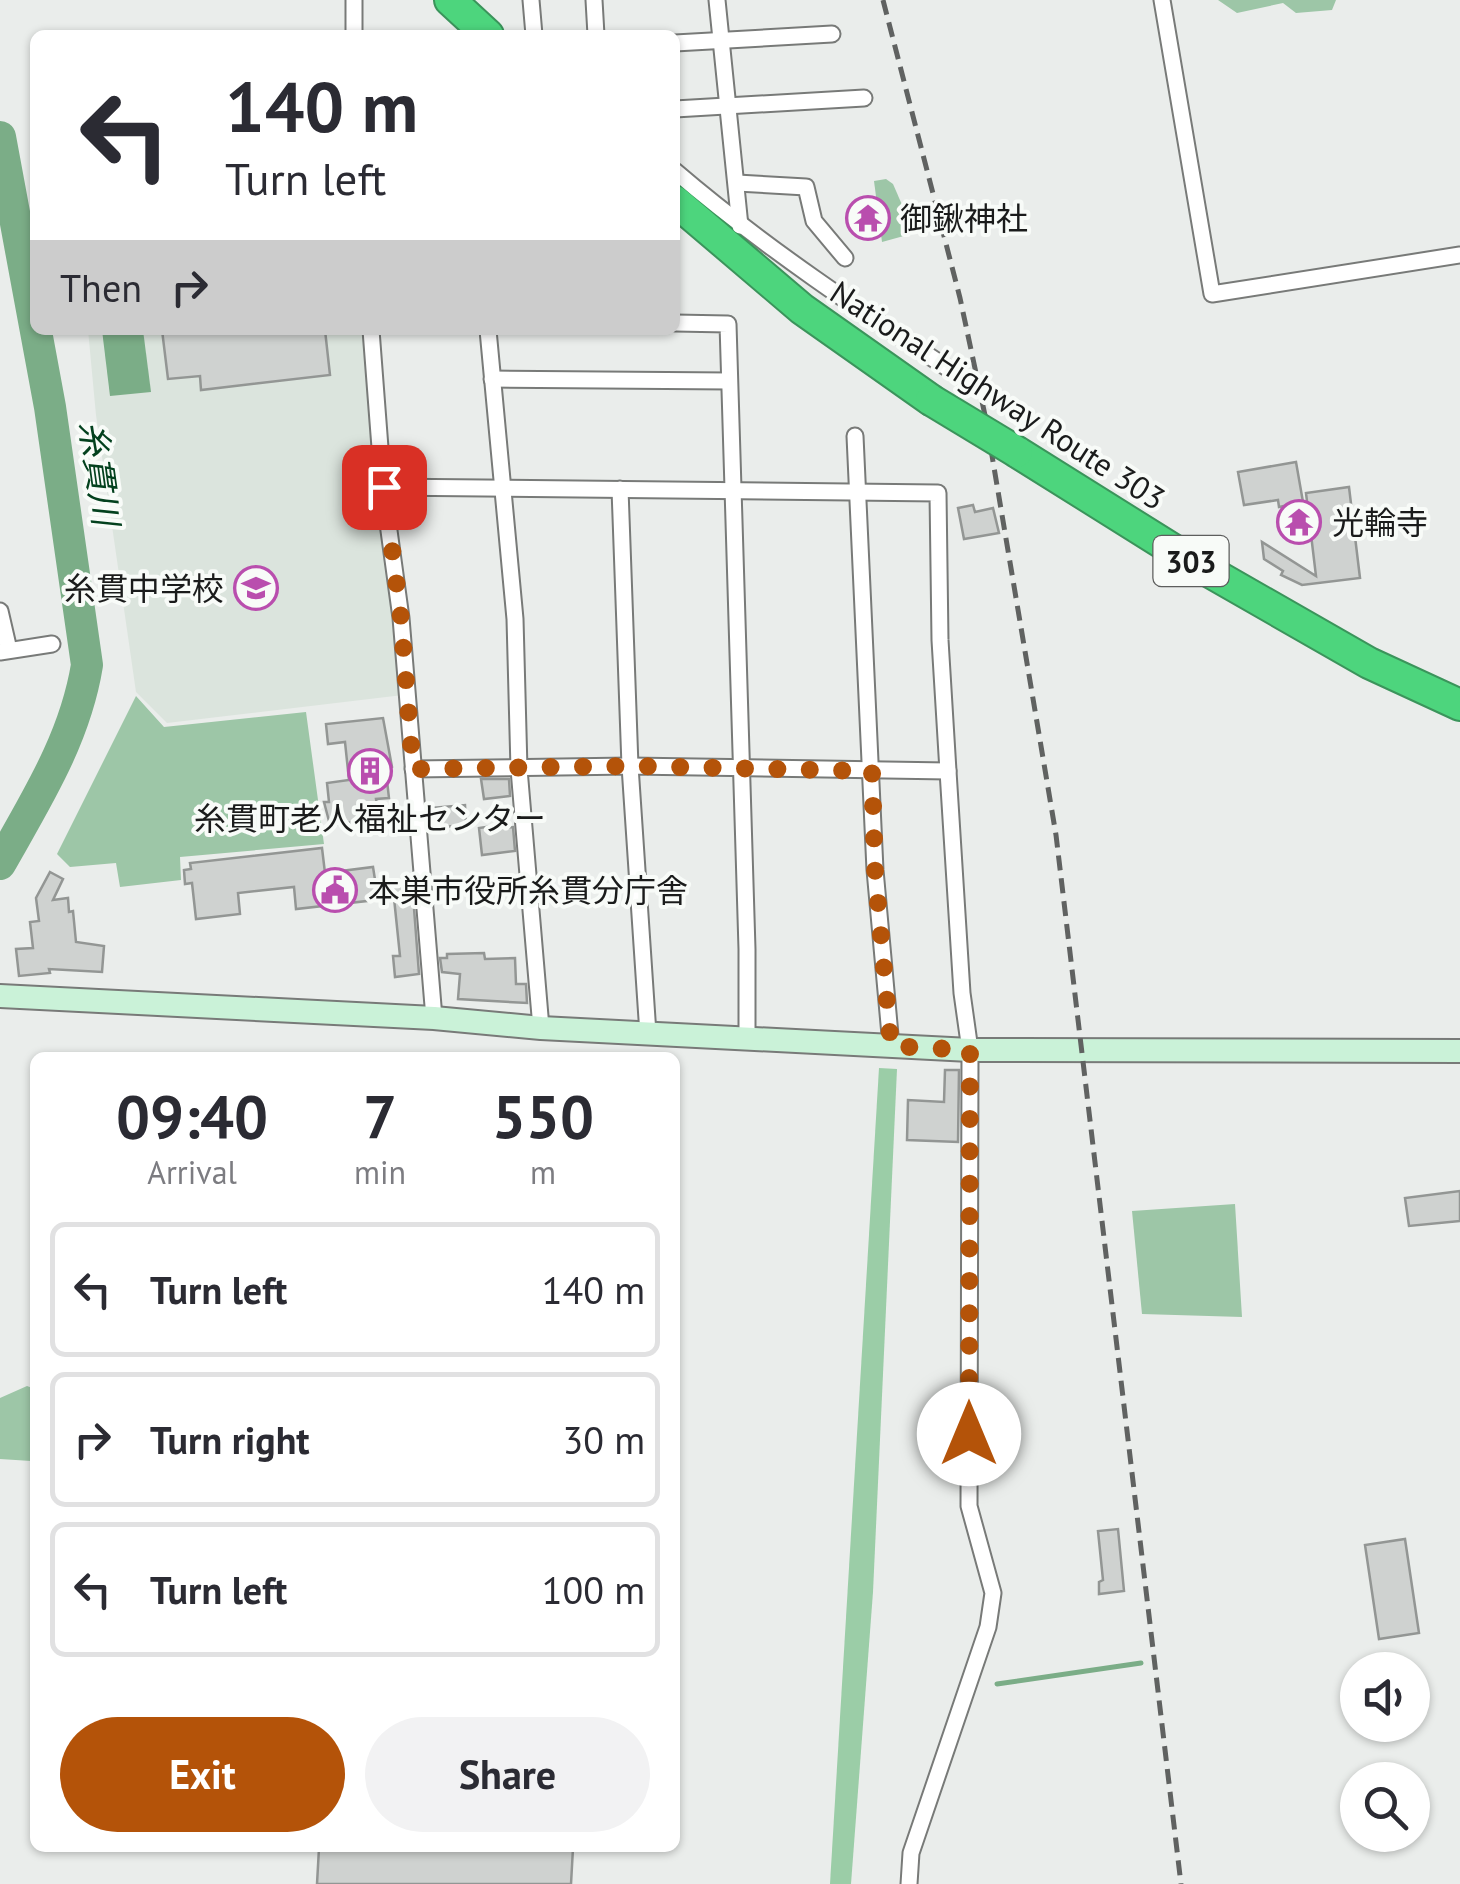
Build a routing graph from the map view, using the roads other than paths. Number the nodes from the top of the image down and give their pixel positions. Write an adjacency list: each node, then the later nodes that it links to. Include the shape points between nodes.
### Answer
1 (354, 0): 7 (street)
2 (450, 0): 8 (highway)
3 (531, 0): 9 (street)
4 (594, 0): 10 (street)
5 (717, 0): 12 (street)
6 (1162, 0): 21 (street, via 1212,294)
7 (354, 30)
8 (479, 30)
9 (534, 30)
10 (596, 30)
11 (832, 34): 12 (street)
12 (720, 41): 13 (street); 15 (street)
13 (680, 43)
14 (864, 98): 15 (street)
15 (730, 105): 16 (street); 18 (street)
16 (680, 110)
17 (680, 175): 20 (street)
18 (737, 183): 20 (street); 22 (street, via 806,187 814,220)
19 (680, 205): 38 (highway, National Highway Route 303 / 303, bridge, via 802,309 931,400 1196,564 1397,678)
20 (740, 226): 26 (street)
21 (1460, 255)
22 (845, 258)
23 (680, 323): 28 (street, via 728,324)
24 (371, 335): 30 (street)
25 (488, 335): 27 (street)
26 (961, 377)
27 (492, 379): 28 (street); 31 (street)
28 (729, 382): 33 (street)
29 (855, 436): 34 (street)
30 (384, 487): 31 (street); 41 (street)
31 (501, 487): 32 (street); 40 (street, via 515,619)
32 (620, 490): 33 (street); 39 (street)
33 (731, 492): 34 (street); 42 (street)
34 (856, 492): 43 (street); 44 (street, via 938,493)
35 (0, 611): 37 (street)
36 (52, 644): 37 (street)
37 (4, 651)
38 (1460, 706)
39 (630, 766): 40 (street); 42 (street); 48 (street)
40 (519, 768): 41 (street); 47 (street)
41 (413, 769): 46 (street)
42 (740, 769): 43 (street); 49 (street)
43 (872, 771): 44 (street); 50 (street)
44 (948, 771): 51 (street)
45 (0, 996): 46 (street)
46 (434, 1018): 47 (street)
47 (541, 1028): 48 (street)
48 (648, 1034): 49 (street)
49 (747, 1039): 50 (street)
50 (891, 1046): 51 (street)
51 (970, 1050): 52 (street); 53 (street, via 969,1506 993,1592 988,1627 911,1853)
52 (1460, 1051)
53 (909, 1884)

